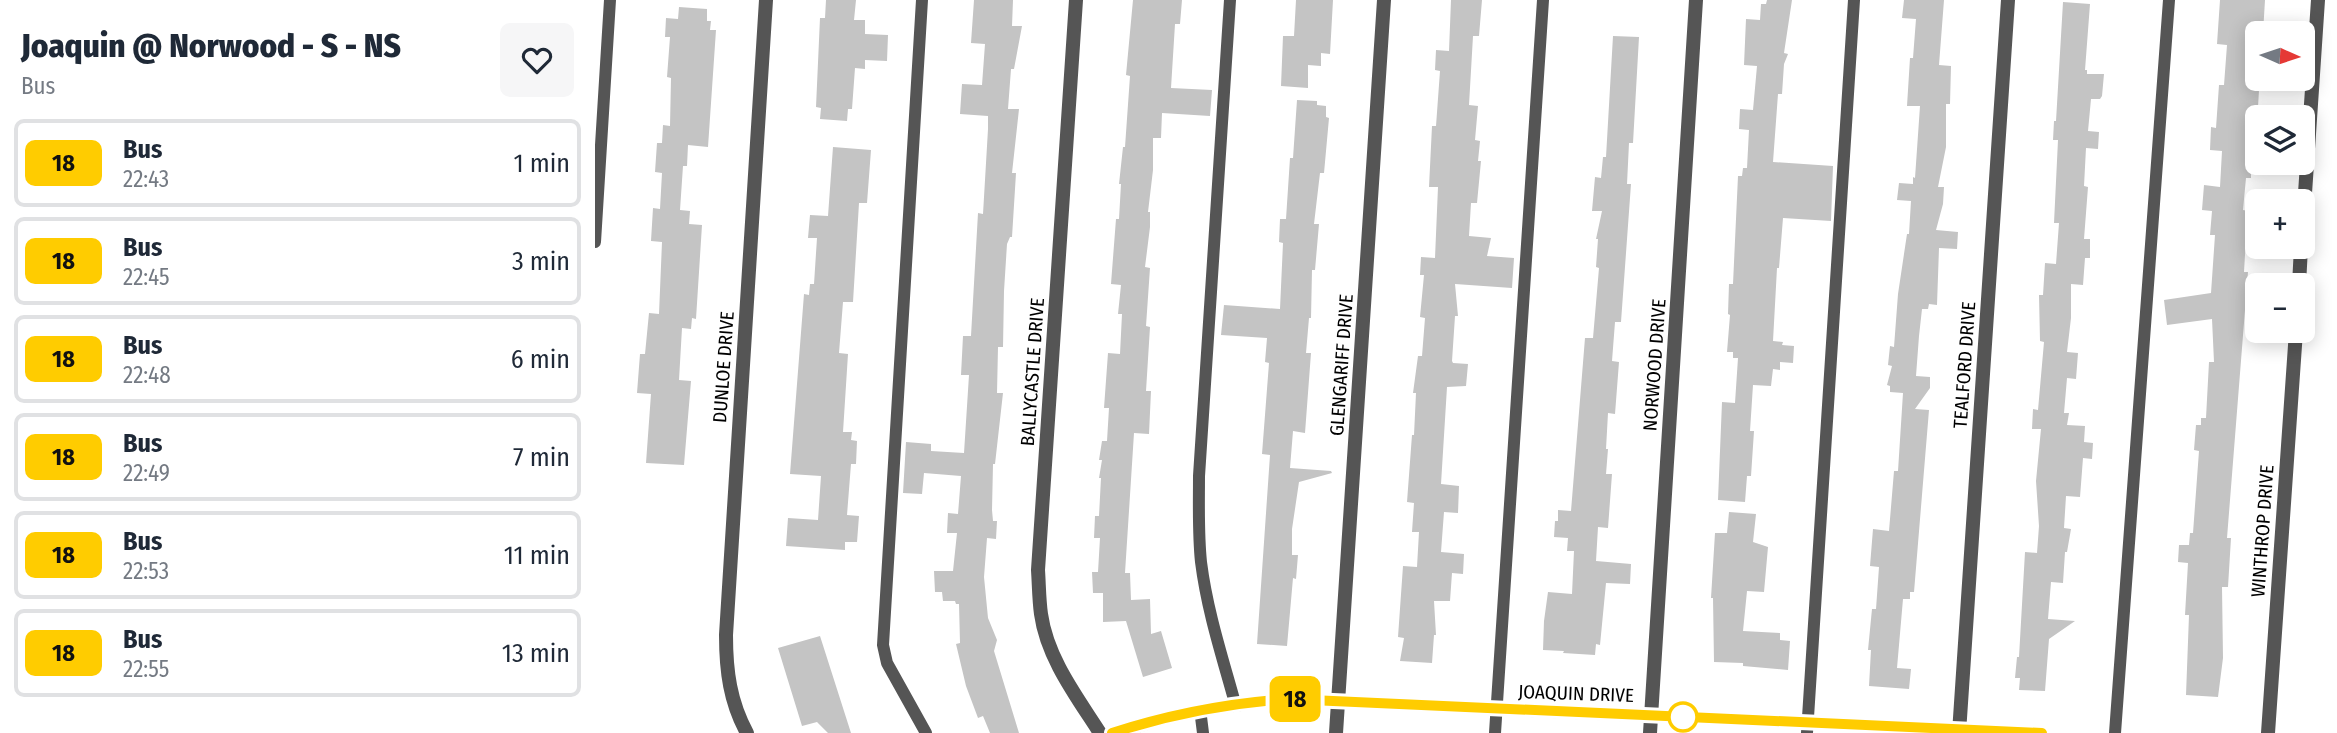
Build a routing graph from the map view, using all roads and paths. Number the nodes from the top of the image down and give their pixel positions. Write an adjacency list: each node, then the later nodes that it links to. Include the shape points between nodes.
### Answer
1 (610, 0): 14 (lane)
2 (766, 0): 23 (street, DUNLOE DRIVE, via 726,635 726,674)
3 (922, 0): 24 (lane, via 883,645 887,663)
4 (1076, 0): 25 (street, BALLYCASTLE DRIVE, via 1038,570 1041,617 1051,650)
5 (1230, 0): 17 (lane, via 1199,525 1212,622)
6 (1384, 0): 16 (street, GLENGARIFF DRIVE)
7 (1543, 0): 19 (lane)
8 (1696, 0): 20 (street, NORWOOD DRIVE)
9 (1854, 0): 21 (lane)
10 (2008, 0): 22 (street, TEALFORD DRIVE)
11 (2169, 0): 32 (lane)
12 (2318, 0): 13 (street)
13 (2305, 189)
14 (595, 242)
15 (2295, 343): 33 (street, WINTHROP DRIVE)
16 (1339, 701): 17 (street, JOAQUIN DRIVE); 19 (street, JOAQUIN DRIVE); 28 (street, GLENGARIFF DRIVE)
17 (1235, 703): 18 (street, JOAQUIN DRIVE)
18 (1200, 709): 26 (street, JOAQUIN DRIVE); 27 (lane)
19 (1496, 709): 20 (street, JOAQUIN DRIVE); 29 (lane)
20 (1651, 715): 21 (street, JOAQUIN DRIVE); 30 (street, NORWOOD DRIVE)
21 (1807, 728): 22 (street, JOAQUIN DRIVE)
22 (1959, 731): 31 (street, JOAQUIN DRIVE)
23 (747, 733)
24 (926, 733)
25 (1100, 733)
26 (1112, 733)
27 (1203, 733)
28 (1336, 733)
29 (1495, 733)
30 (1650, 733)
31 (2041, 733)
32 (2115, 733)
33 (2268, 733)

